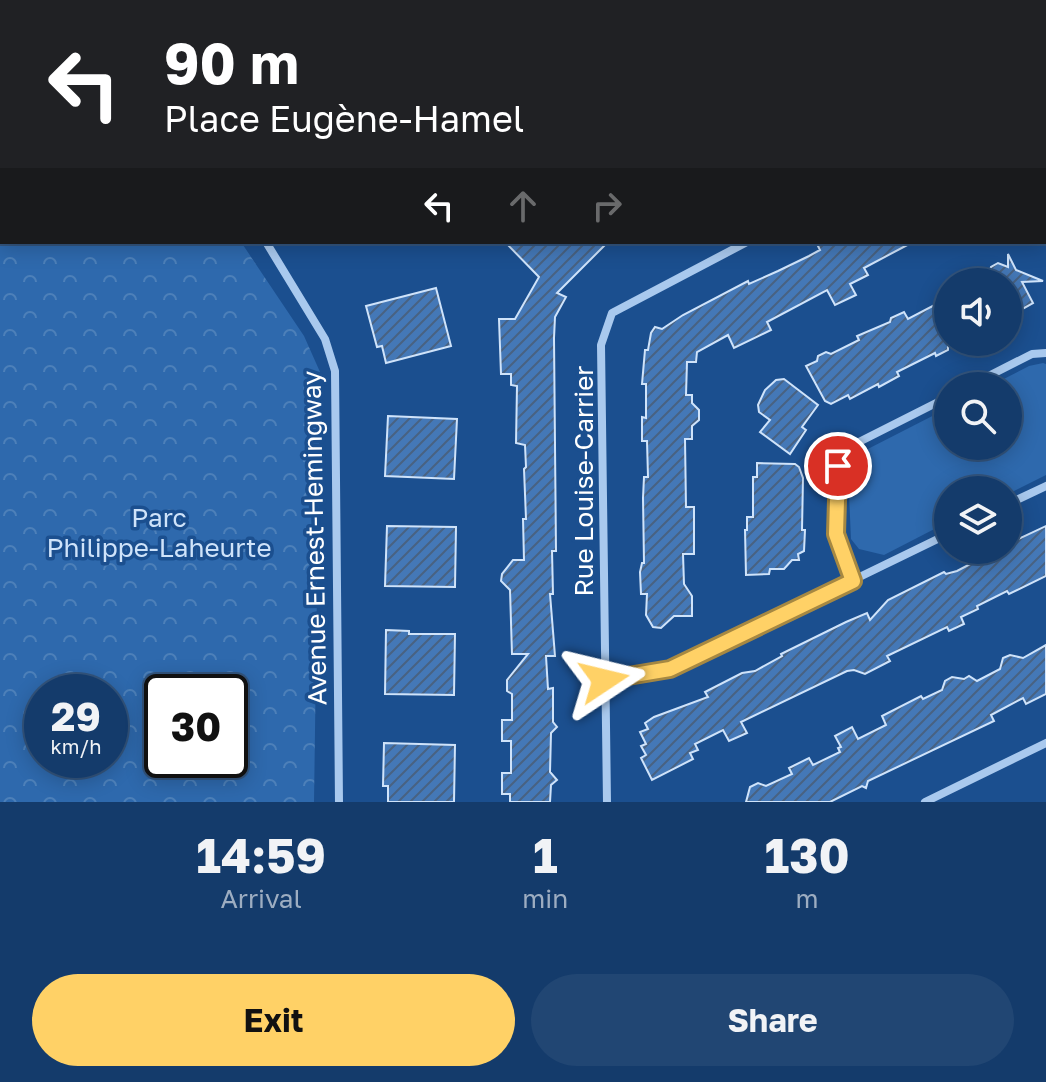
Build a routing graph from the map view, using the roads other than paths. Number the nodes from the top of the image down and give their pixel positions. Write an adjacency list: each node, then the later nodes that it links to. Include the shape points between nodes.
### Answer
1 (267, 244): 12 (street, Avenue Ernest-Hemingway, via 325,339 335,371)
2 (743, 244): 10 (street, Rue Louise-Carrier, via 612,313 601,345)
3 (1046, 353): 4 (street, via 1032,354)
4 (997, 372)
5 (934, 404): 9 (street, via 849,447 838,466 836,534)
6 (1046, 486): 7 (street)
7 (1022, 497)
8 (934, 541): 9 (street)
9 (853, 581): 10 (street, via 670,669)
10 (604, 680): 13 (street, Rue Louise-Carrier)
11 (1046, 743): 14 (street)
12 (339, 802)
13 (607, 802)
14 (925, 802)

